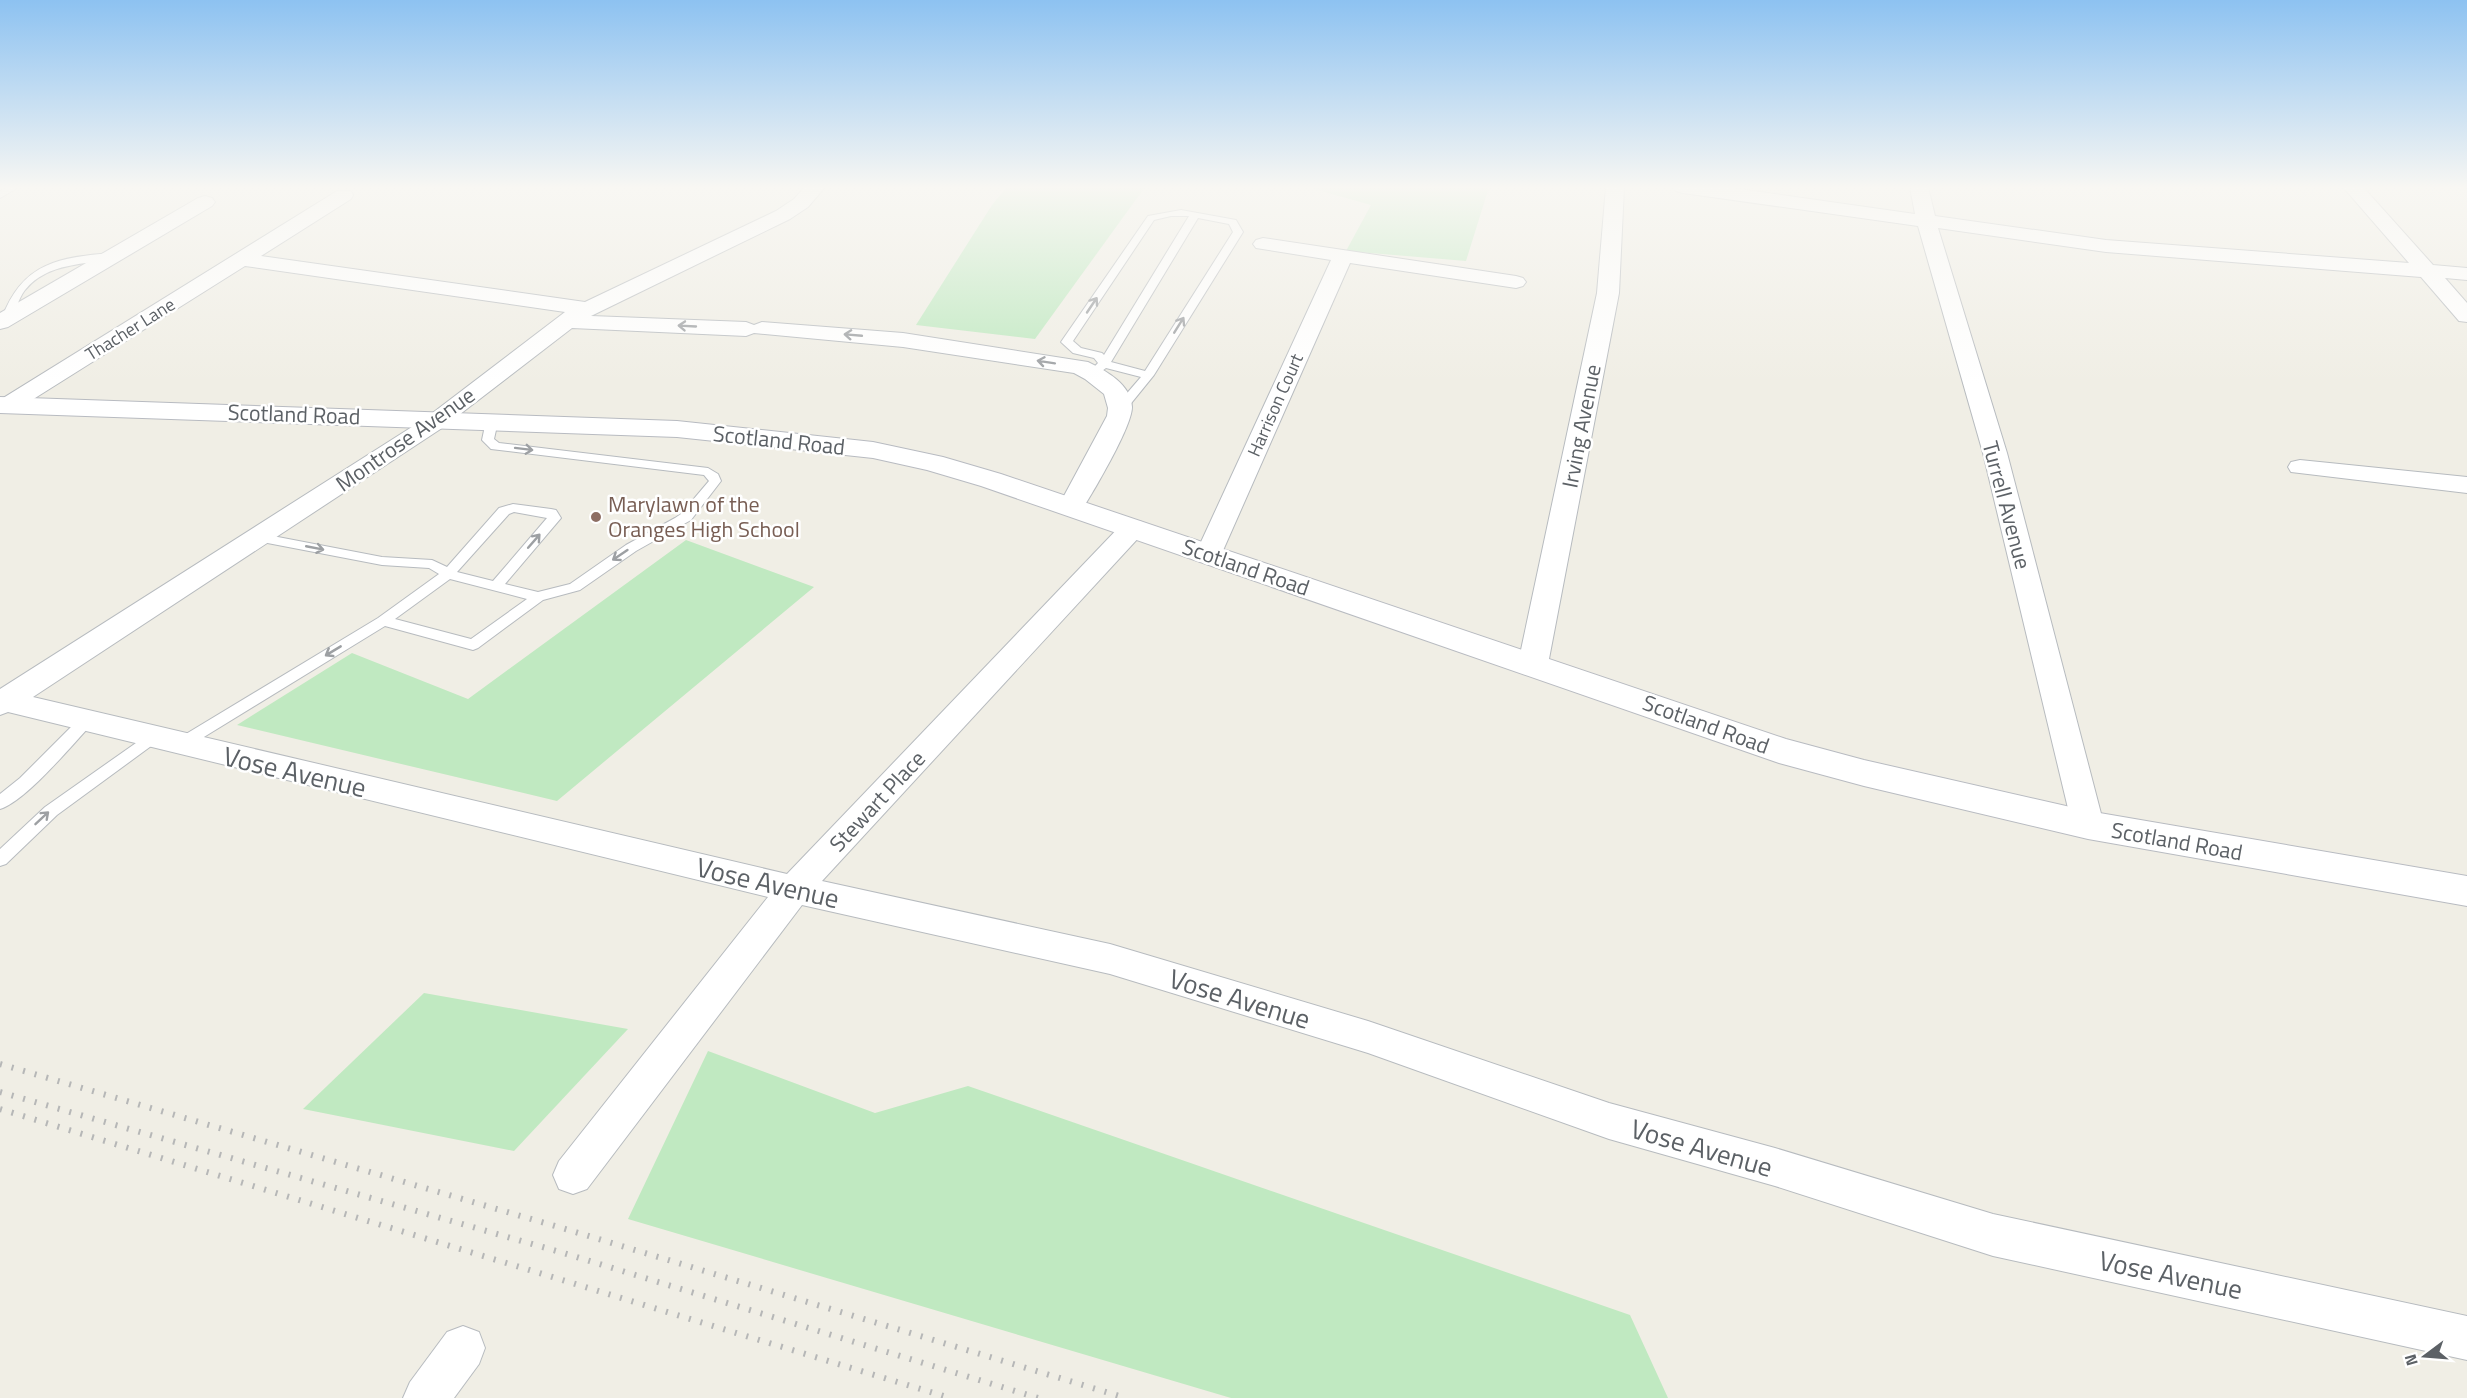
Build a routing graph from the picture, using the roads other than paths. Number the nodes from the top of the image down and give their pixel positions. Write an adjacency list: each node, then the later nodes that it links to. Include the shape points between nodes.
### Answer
1 (118, 252): 19 (street)
2 (253, 252): 13 (street, Thacher Lane)
3 (706, 252): 17 (street, Montrose Avenue)
4 (1128, 252): 21 (lane, one-way to 4, via 1067,342)
5 (1171, 252): 21 (lane)
6 (1225, 252): 22 (lane, one-way to 6)
7 (1318, 252): 12 (street)
8 (1611, 252): 37 (street, Irving Avenue, via 1608,293)
9 (1936, 252): 42 (street, Turrell Avenue, via 1995,453)
10 (2186, 252): 14 (street)
11 (2410, 252): 14 (street)
12 (1343, 256): 16 (street); 32 (street, Harrison Court)
13 (242, 259): 17 (street); 24 (street, Thacher Lane)
14 (2427, 271): 15 (street); 18 (street)
15 (2467, 274)
16 (1516, 282)
17 (588, 309): 20 (street, Montrose Avenue)
18 (2467, 316)
19 (4, 320)
20 (566, 321): 21 (street, one-way to 20, via 1080,367 903,340); 25 (street, Montrose Avenue)
21 (1099, 364): 22 (lane); 23 (street, via 1102,377)
22 (1148, 375): 23 (lane)
23 (1118, 401): 29 (street, via 1113,429)
24 (4, 405): 25 (main road, Scotland Road)
25 (439, 419): 26 (main road, Scotland Road); 31 (street, Montrose Avenue)
26 (492, 421): 29 (main road, Scotland Road, via 677,429 873,450 933,463); 35 (lane, one-way to 35, via 488,440 495,446 708,472 714,477 715,482 680,522 631,548 574,587)
27 (2300, 467): 28 (street)
28 (2467, 485)
29 (1071, 507): 30 (main road, Scotland Road)
30 (1133, 528): 32 (main road, Scotland Road); 44 (street, Stewart Place)
31 (257, 537): 33 (lane, one-way to 33, via 382,561 432,564); 38 (street, Montrose Avenue)
32 (1208, 555): 37 (main road, Scotland Road)
33 (448, 574): 34 (lane); 34 (lane, one-way to 33, via 554,518 551,513 513,508 504,511); 36 (lane)
34 (496, 586): 35 (lane)
35 (538, 597): 36 (lane, via 473,645)
36 (383, 621): 40 (lane, one-way to 40)
37 (1533, 664): 42 (main road, Scotland Road, via 1779,750)
38 (1, 702): 39 (street, Vose Avenue)
39 (86, 721): 40 (street, Vose Avenue); 41 (lane)
40 (167, 740): 43 (lane, one-way to 40, via 51,811); 44 (street, Vose Avenue)
41 (0, 803)
42 (2088, 825): 45 (main road, Scotland Road)
43 (0, 859)
44 (794, 889): 46 (street, Stewart Place); 47 (street, Vose Avenue, via 1110,959 1368,1037 1609,1121 1993,1235)
45 (2467, 891)
46 (573, 1175)
47 (2467, 1338)
48 (463, 1348): 49 (street)
49 (426, 1398)

